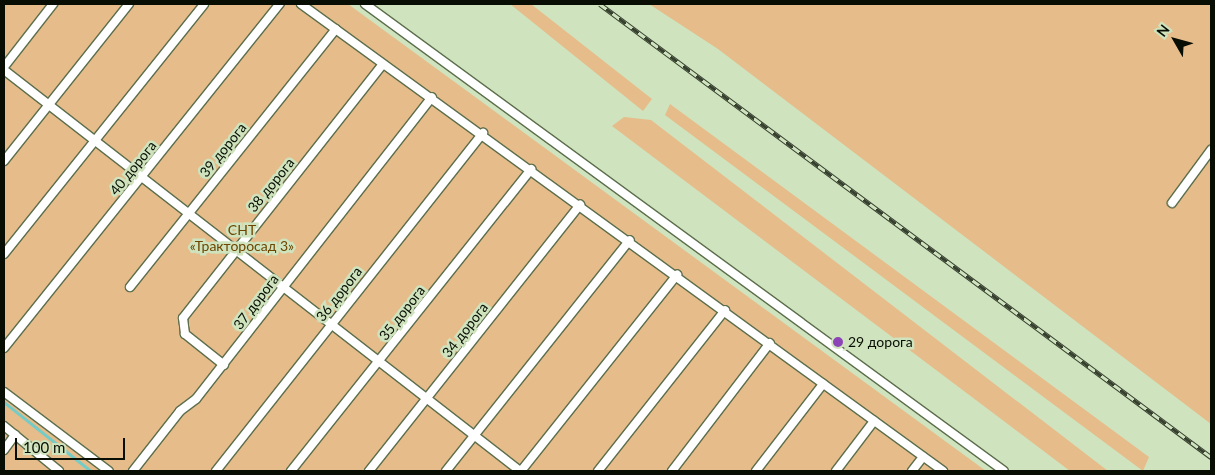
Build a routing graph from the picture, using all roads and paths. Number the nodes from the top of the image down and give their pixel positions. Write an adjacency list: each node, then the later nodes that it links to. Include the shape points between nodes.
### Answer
1 (53, 4): 9 (street)
2 (129, 4): 11 (street)
3 (204, 4): 13 (street)
4 (280, 4): 17 (street, 40 дорога)
5 (301, 4): 7 (street)
6 (365, 4): 56 (street)
7 (336, 29): 8 (street); 20 (street, 39 дорога)
8 (383, 64): 10 (street); 22 (street, 38 дорога)
9 (4, 68): 11 (street)
10 (432, 97): 12 (street); 25 (street, 37 дорога)
11 (49, 104): 13 (street); 15 (street)
12 (483, 133): 16 (street); 28 (street, 36 дорога)
13 (97, 140): 17 (street); 23 (street)
14 (1211, 150): 18 (street)
15 (4, 161)
16 (531, 169): 19 (street); 31 (street, 35 дорога)
17 (143, 176): 20 (street); 30 (street, 40 дорога)
18 (1172, 203)
19 (580, 205): 21 (street); 35 (street, 34 дорога)
20 (189, 212): 22 (street); 26 (street, 39 дорога)
21 (630, 240): 24 (street); 38 (street)
22 (235, 250): 25 (street); 32 (street, 38 дорога, via 183,318 185,334)
23 (4, 254)
24 (677, 275): 27 (street); 49 (street)
25 (284, 286): 28 (street); 32 (street, 37 дорога)
26 (130, 287)
27 (725, 310): 29 (street); 50 (street)
28 (332, 323): 31 (street); 45 (street, 36 дорога)
29 (770, 343): 33 (street); 51 (street)
30 (4, 348)
31 (380, 360): 35 (street); 46 (street, 35 дорога)
32 (224, 365): 44 (street, 37 дорога)
33 (823, 384): 36 (street); 52 (street)
34 (4, 392): 43 (street)
35 (428, 398): 38 (street); 47 (street, 34 дорога)
36 (874, 421): 41 (street); 53 (street)
37 (4, 426): 39 (street)
38 (475, 434): 48 (street); 49 (street)
39 (16, 435): 40 (street); 42 (street)
40 (4, 450)
41 (924, 457): 54 (street); 55 (street)
42 (59, 471)
43 (109, 471)
44 (133, 471)
45 (216, 471)
46 (291, 471)
47 (369, 471)
48 (446, 471)
49 (521, 471)
50 (598, 471)
51 (672, 471)
52 (756, 471)
53 (836, 471)
54 (912, 471)
55 (943, 471)
56 (1004, 471)

